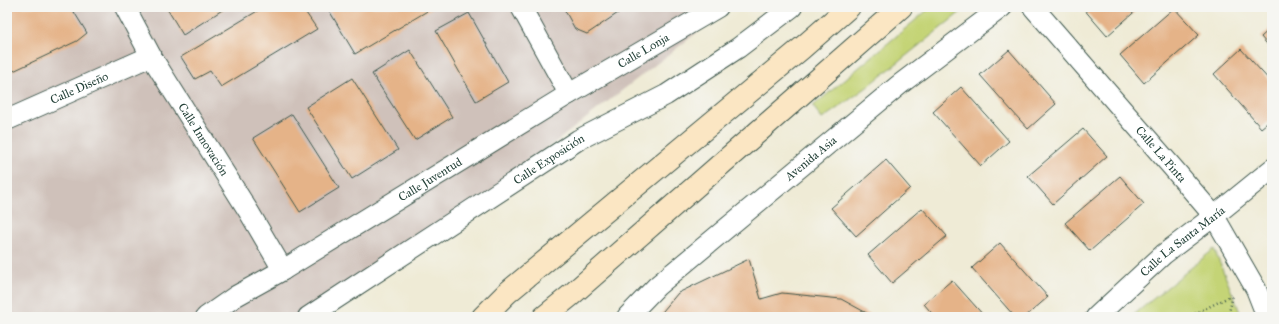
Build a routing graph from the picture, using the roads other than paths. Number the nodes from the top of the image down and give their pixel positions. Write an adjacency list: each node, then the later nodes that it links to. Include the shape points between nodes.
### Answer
1 (125, 7): 10 (street, Calle Innovación)
2 (521, 7): 11 (street)
3 (718, 7): 11 (street, Calle Lonja)
4 (792, 7): 9 (street, Calle Exposición)
5 (849, 7): 16 (main road)
6 (901, 7): 21 (main road)
7 (1002, 7): 22 (street, Avenida Asia, via 893,90 657,286)
8 (1033, 7): 14 (street, Calle La Pinta)
9 (767, 15): 18 (street, Calle Exposición, via 738,48 666,95 578,140)
10 (150, 56): 12 (street, Calle Diseño); 15 (street, Calle Innovación)
11 (569, 94): 15 (street, Calle Juventud)
12 (7, 120)
13 (1272, 169): 14 (street, Calle La Santa María)
14 (1214, 216): 23 (street, Calle La Santa María, via 1164,254); 24 (street, Calle La Pinta, via 1256,289)
15 (283, 270): 17 (street, Calle Juventud, via 236,296)
16 (507, 293): 19 (main road); 20 (main road)
17 (206, 317)
18 (308, 317)
19 (474, 317)
20 (483, 317)
21 (544, 317)
22 (627, 317)
23 (1096, 317)
24 (1267, 317)

